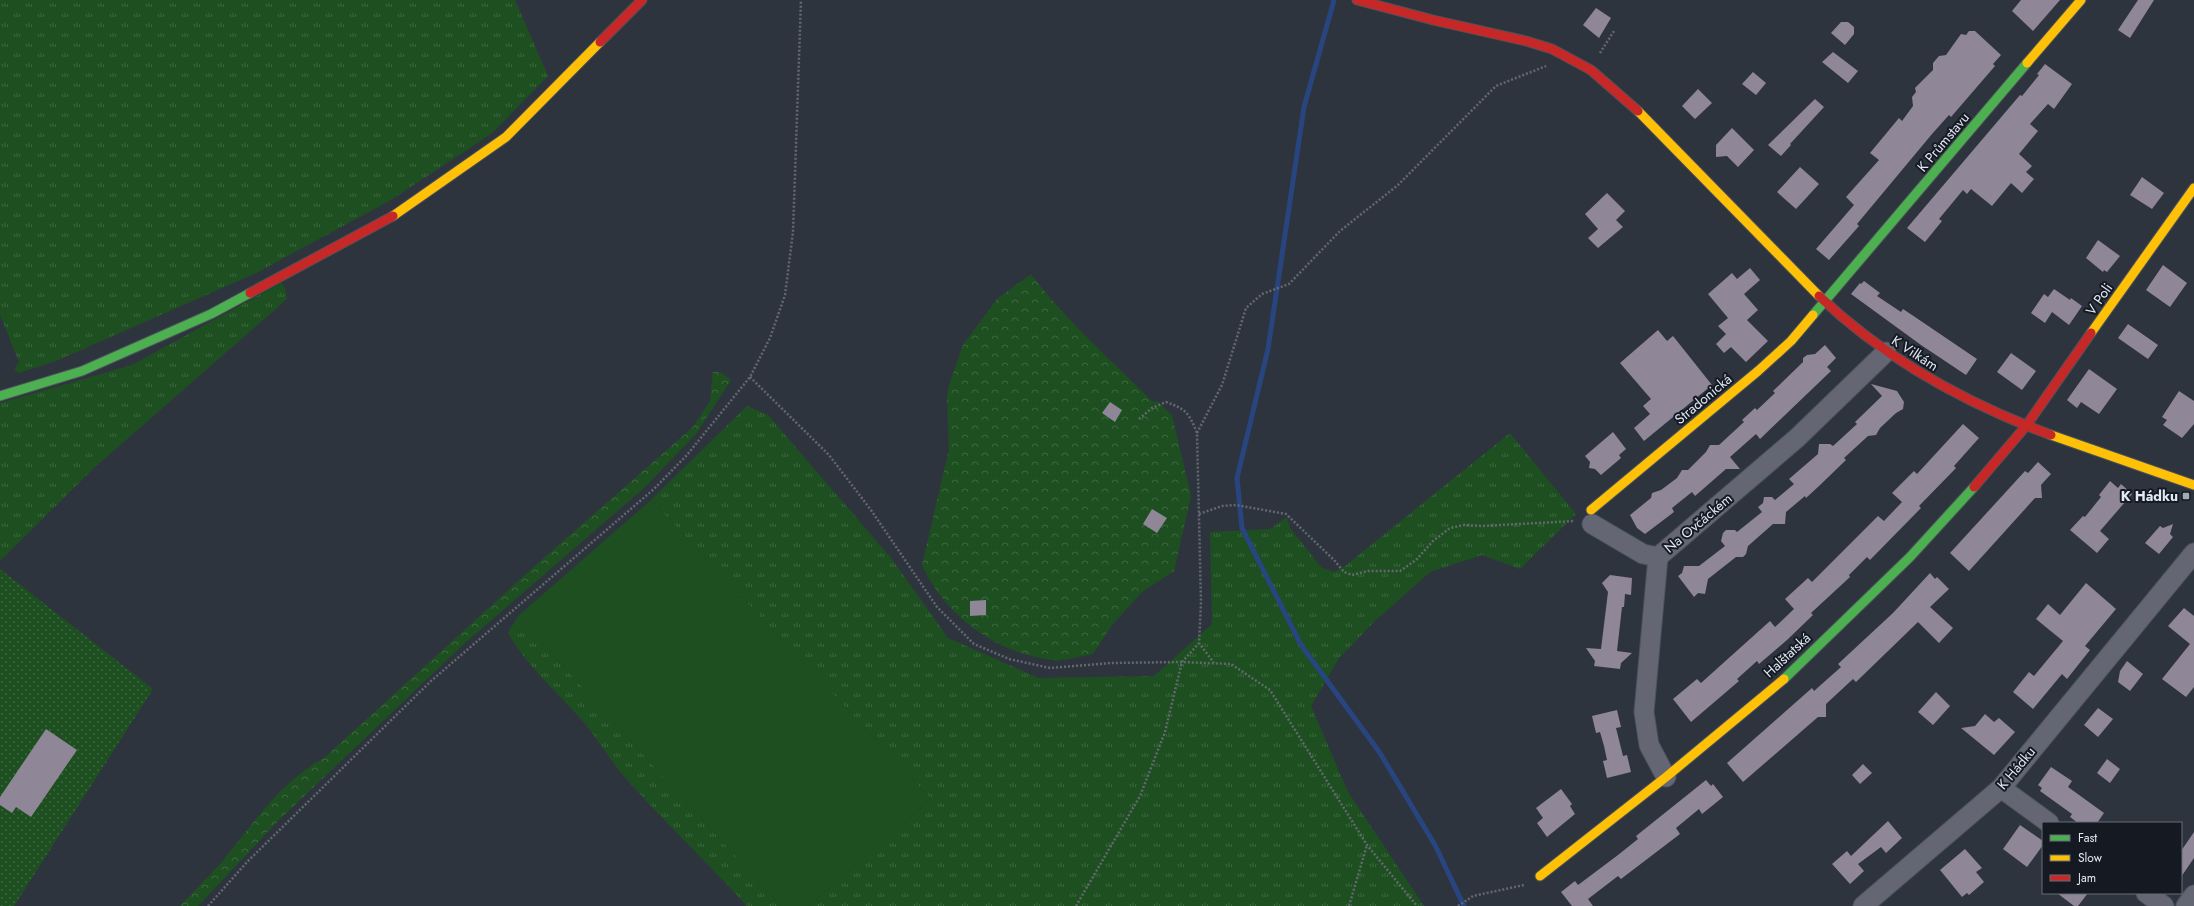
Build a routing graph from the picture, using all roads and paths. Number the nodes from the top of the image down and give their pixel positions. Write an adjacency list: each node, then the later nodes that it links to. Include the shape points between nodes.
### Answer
1 (642, 0): 12 (street, via 506,138 403,211 211,314 82,371)
2 (801, 0): 11 (path, via 793,232 785,295 770,338)
3 (1357, 0): 6 (street, K Vilkám)
4 (2081, 0): 9 (street, K Průmstavu)
5 (1614, 31): 7 (path)
6 (1564, 53): 7 (street, K Vilkám); 15 (path, via 1545,68 1496,86 1398,185 1340,231 1289,284 1266,293 1246,308 1222,385)
7 (1589, 68): 9 (street, K Vilkám, via 1608,83 1680,154)
8 (2194, 188): 14 (street, V Poli)
9 (1826, 302): 10 (street, K Vilkám); 18 (street, Stradonická, via 1791,341 1758,371)
10 (1886, 352): 14 (street, K Vilkám, via 1981,407); 20 (street, Na Ovčáckém, via 1797,438)
11 (750, 377): 22 (path, via 829,455 871,510 937,607 974,644 1009,660 1050,668 1111,663); 31 (path, via 687,455 654,489 431,682 248,861)
12 (0, 396)
13 (1139, 418): 15 (path, via 1166,402 1182,408 1191,417)
14 (2026, 426): 16 (street, K Vilkám); 24 (street, Halštatská, via 1980,481 1910,557 1781,681)
15 (1197, 432): 17 (path)
16 (2194, 485)
17 (1199, 514): 18 (path, via 1222,506 1236,505 1286,514 1344,572 1352,575 1368,571 1400,571 1416,560 1433,540 1450,528); 21 (path)
18 (1587, 518): 20 (street, via 1643,554)
19 (2194, 553): 25 (street, K Hádku)
20 (1658, 557): 24 (street, Na Ovčáckém, via 1644,712 1649,745)
21 (1200, 643): 22 (path); 23 (path)
22 (1182, 662): 23 (path); 32 (path, via 1165,732 1140,796)
23 (1214, 663): 27 (path, via 1231,664 1270,690)
24 (1666, 777): 28 (street, Halštatská)
25 (2001, 788): 26 (street); 36 (street, K Hádku)
26 (2048, 822)
27 (1367, 845): 33 (path); 34 (path)
28 (1540, 876): 35 (path, via 1527,884 1467,899)
29 (2147, 894): 37 (street)
30 (2194, 895): 38 (street)
31 (208, 906)
32 (1076, 906)
33 (1349, 906)
34 (1417, 906)
35 (1458, 906)
36 (1863, 906)
37 (2164, 906)
38 (2186, 906)

